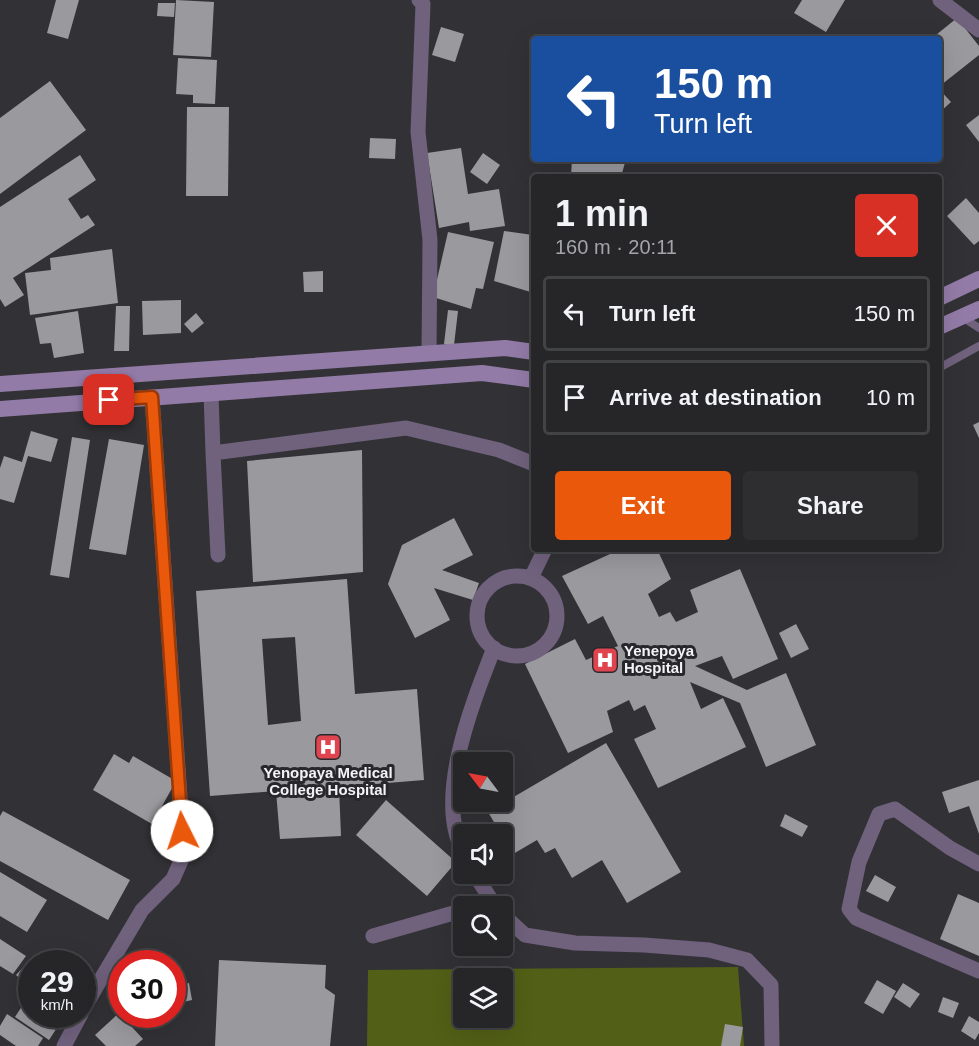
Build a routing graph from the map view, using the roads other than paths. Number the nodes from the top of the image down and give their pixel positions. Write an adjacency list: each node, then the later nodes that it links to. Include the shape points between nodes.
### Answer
1 (940, 0): 3 (street)
2 (424, 2): 12 (street, via 418,132 430,240)
3 (979, 30)
4 (979, 279): 5 (main road)
5 (942, 297)
6 (979, 309): 7 (main road)
7 (961, 316): 8 (main road); 9 (lane)
8 (942, 326)
9 (979, 328)
10 (979, 346): 14 (lane)
11 (531, 352): 12 (main road, via 505,348)
12 (429, 353): 13 (main road)
13 (334, 359): 16 (main road); 17 (main road)
14 (942, 366)
15 (531, 380): 17 (main road, via 482,373)
16 (0, 384)
17 (335, 384): 18 (main road)
18 (211, 393): 19 (main road); 21 (street)
19 (152, 397): 20 (main road); 33 (street, via 184,854 173,879 142,910)
20 (0, 409)
21 (213, 453): 22 (street, via 406,428 499,450); 24 (street)
22 (531, 463)
23 (544, 552): 25 (street)
24 (218, 555)
25 (531, 578): 26 (street, via 511,576 498,581 487,589 480,602 480,629); 26 (street, via 548,590 555,602 556,627 536,650 518,656)
26 (494, 648): 27 (street, via 473,702 453,790)
27 (455, 824)
28 (979, 864): 32 (street, via 895,809 879,814 859,862 849,909 856,918)
29 (453, 913): 31 (street)
30 (513, 924): 36 (street, via 525,935 575,944 710,950 747,960 771,985)
31 (373, 936)
32 (979, 971)
33 (96, 988)
34 (74, 1028): 35 (street)
35 (64, 1046)
36 (772, 1046)

